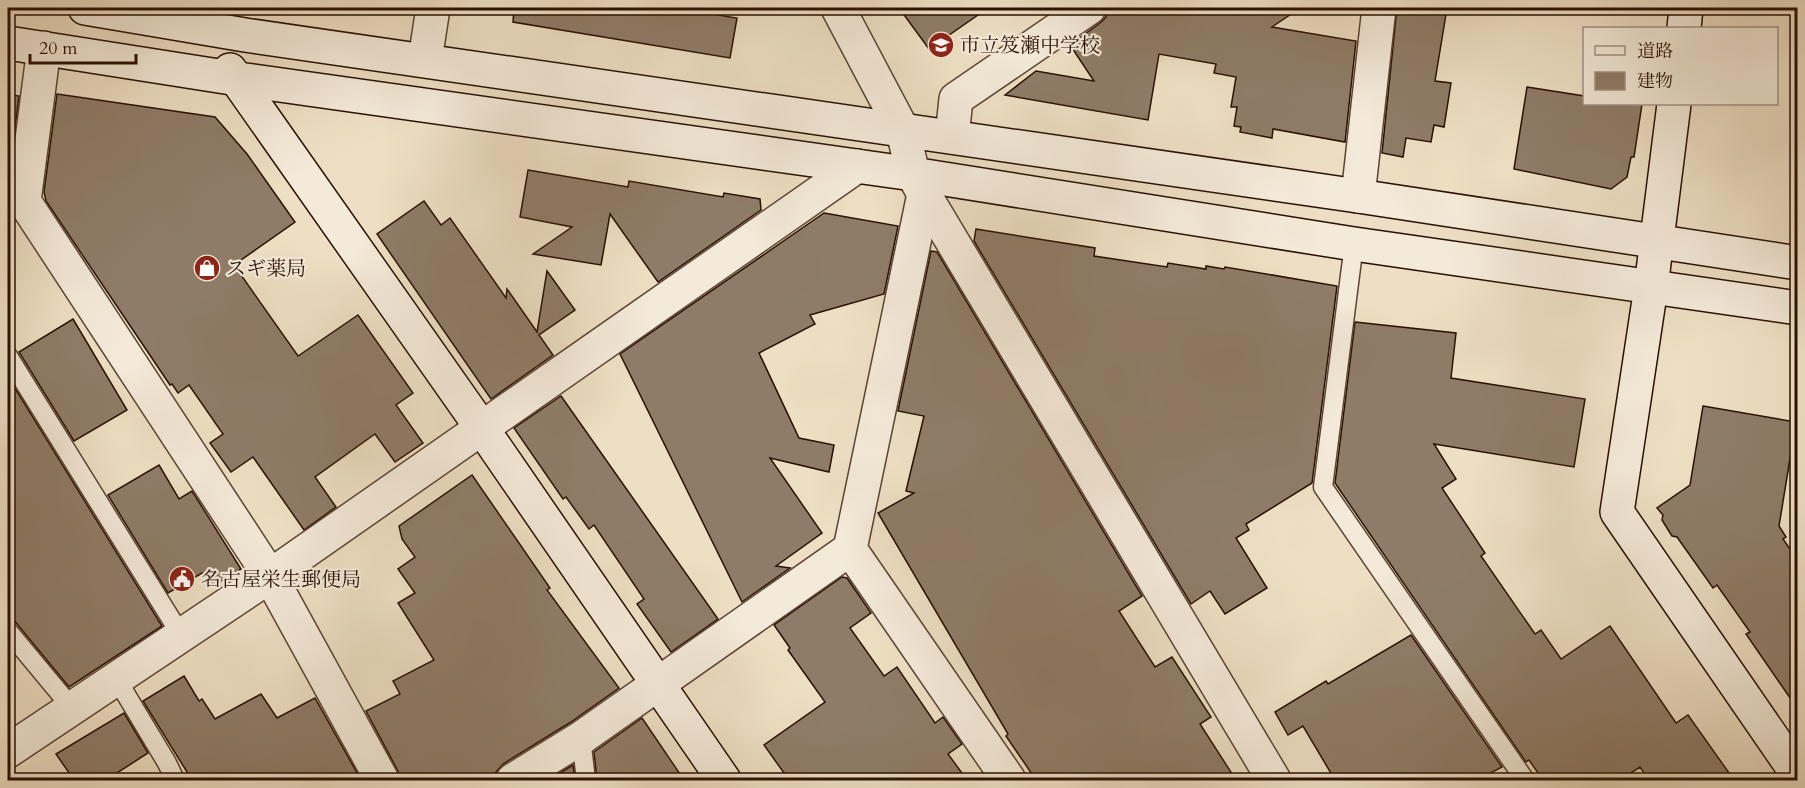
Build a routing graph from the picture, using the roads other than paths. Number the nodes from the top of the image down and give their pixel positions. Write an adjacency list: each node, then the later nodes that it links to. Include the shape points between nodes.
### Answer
1 (85, 8): 7 (street)
2 (433, 8): 11 (street)
3 (838, 8): 14 (street)
4 (1089, 8): 15 (street, via 956,99)
5 (1379, 8): 18 (street)
6 (1686, 8): 8 (street)
7 (189, 16): 11 (street, via 245,35); 12 (street)
8 (1684, 27)
9 (8, 43): 10 (street)
10 (44, 48): 12 (street); 19 (street)
11 (425, 60): 14 (street)
12 (238, 80): 16 (street); 26 (street)
13 (1674, 105): 20 (street)
14 (903, 131): 15 (street); 17 (street)
15 (952, 136): 18 (street)
16 (857, 166): 17 (street); 26 (street)
17 (919, 184): 21 (street); 27 (street); 43 (street)
18 (1358, 196): 20 (street)
19 (16, 202): 28 (street)
20 (1656, 243): 22 (street); 23 (street)
21 (1354, 244): 23 (street); 44 (lane, via 1323,487)
22 (1797, 263)
23 (1651, 286): 24 (street); 36 (street, via 1617,512)
24 (1797, 308)
25 (8, 356): 30 (lane)
26 (481, 427): 28 (street); 32 (street)
27 (850, 549): 32 (street); 42 (street)
28 (270, 576): 30 (street); 38 (street)
29 (8, 631): 33 (lane)
30 (181, 635): 31 (street)
31 (116, 678): 33 (street); 37 (lane)
32 (658, 684): 34 (street); 41 (street)
33 (72, 708): 35 (street)
34 (581, 738): 39 (street); 40 (lane)
35 (8, 751)
36 (1797, 775)
37 (175, 780)
38 (382, 780)
39 (513, 780)
40 (586, 780)
41 (724, 780)
42 (1009, 780)
43 (1274, 780)
44 (1525, 780)

